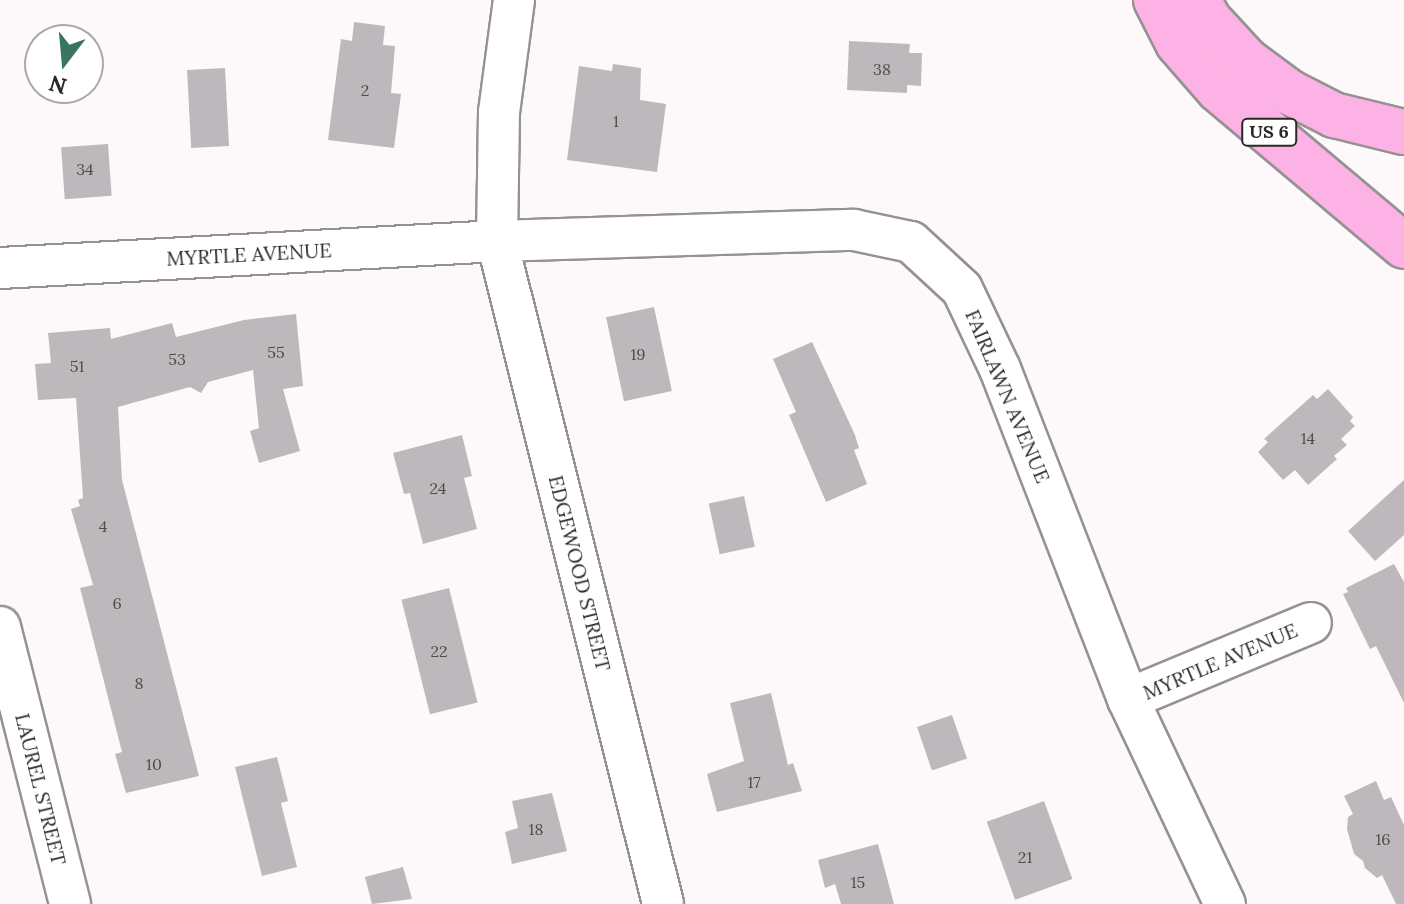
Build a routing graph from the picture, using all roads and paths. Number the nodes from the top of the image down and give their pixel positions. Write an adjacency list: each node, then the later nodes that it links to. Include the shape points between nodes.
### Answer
1 (514, 0): 5 (street, EDGEWOOD STREET, via 499,112)
2 (1156, 0): 6 (highway, US 6, via 1178,43 1219,90)
3 (1198, 0): 4 (highway, via 1247,61 1289,92 1334,115)
4 (1404, 132)
5 (497, 241): 7 (street, MYRTLE AVENUE); 10 (street, FAIRLAWN AVENUE, via 854,230 911,242 962,289 1000,369); 12 (street, EDGEWOOD STREET)
6 (1404, 246)
7 (0, 268)
8 (1311, 623): 10 (street, MYRTLE AVENUE)
9 (0, 627): 11 (street, LAUREL STREET)
10 (1128, 699): 13 (street, FAIRLAWN AVENUE)
11 (70, 904)
12 (663, 904)
13 (1225, 904)

